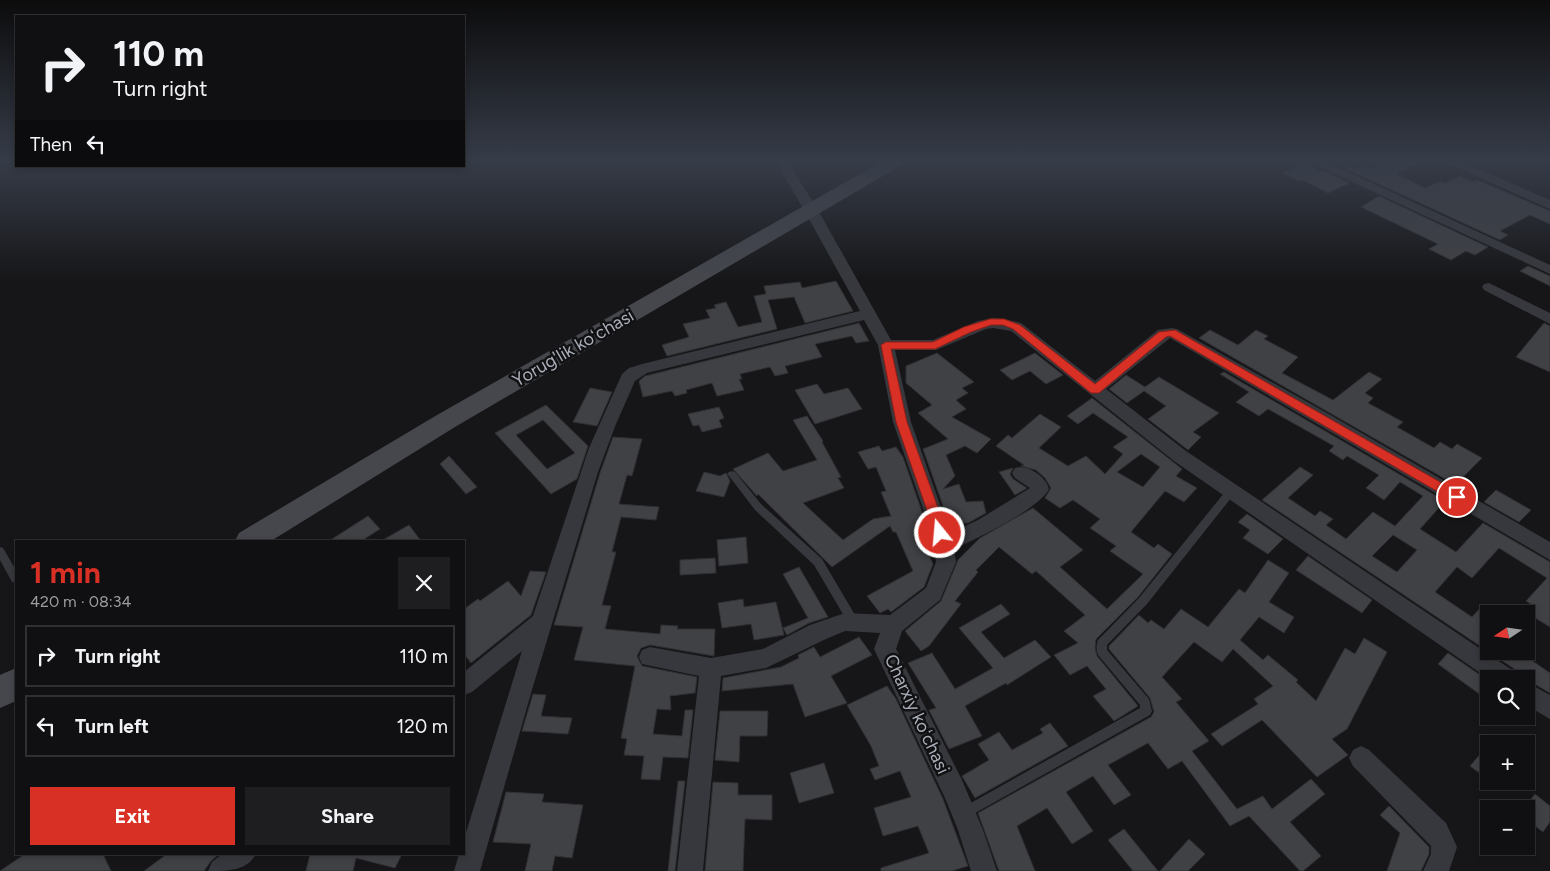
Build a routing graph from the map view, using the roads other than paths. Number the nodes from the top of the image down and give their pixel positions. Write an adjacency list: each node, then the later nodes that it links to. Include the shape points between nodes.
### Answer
1 (805, 200): 6 (street, Charxiy koʻchasi)
2 (829, 200): 6 (main road, Yorug'lik koʻchasi)
3 (1397, 200): 7 (street)
4 (1538, 200): 5 (street)
5 (1550, 205)
6 (811, 210): 9 (street, Charxiy koʻchasi); 16 (main road, Yorug'lik koʻchasi, via 446,421)
7 (1550, 270)
8 (1489, 287): 10 (street)
9 (868, 314): 11 (street, Charxiy koʻchasi); 21 (street, via 635,372 628,378 605,427)
10 (1550, 319)
11 (886, 345): 12 (street, via 935,345 967,329 990,322 1004,322 1016,327); 17 (street, Charxiy koʻchasi, via 902,422)
12 (1095, 390): 15 (street, via 1180,456); 19 (street, via 1163,334 1172,333)
13 (1021, 473): 17 (street, via 1039,485 1037,493)
14 (732, 474): 22 (lane, via 762,511 818,562)
15 (1232, 490): 26 (street); 33 (lane, via 1143,601 1102,643 1102,652 1145,703 1146,711)
16 (251, 540)
17 (944, 546): 23 (street, Charxiy koʻchasi, via 946,562 933,594)
18 (0, 551): 20 (lane)
19 (1550, 552)
20 (15, 577)
21 (541, 621): 28 (street); 35 (street)
22 (855, 623): 23 (street); 25 (street, via 845,622 818,632 766,658)
23 (894, 625): 33 (street, Charxiy koʻchasi, via 885,649 893,672 914,708)
24 (650, 657): 25 (street)
25 (711, 668): 36 (street)
26 (1495, 670)
27 (15, 684): 29 (main road)
28 (465, 684)
29 (0, 692)
30 (1535, 698): 31 (street)
31 (1550, 708)
32 (1361, 758): 37 (street, via 1445,843)
33 (964, 813): 34 (street, Charxiy koʻchasi)
34 (978, 869)
35 (467, 871)
36 (690, 871)
37 (1436, 871)

